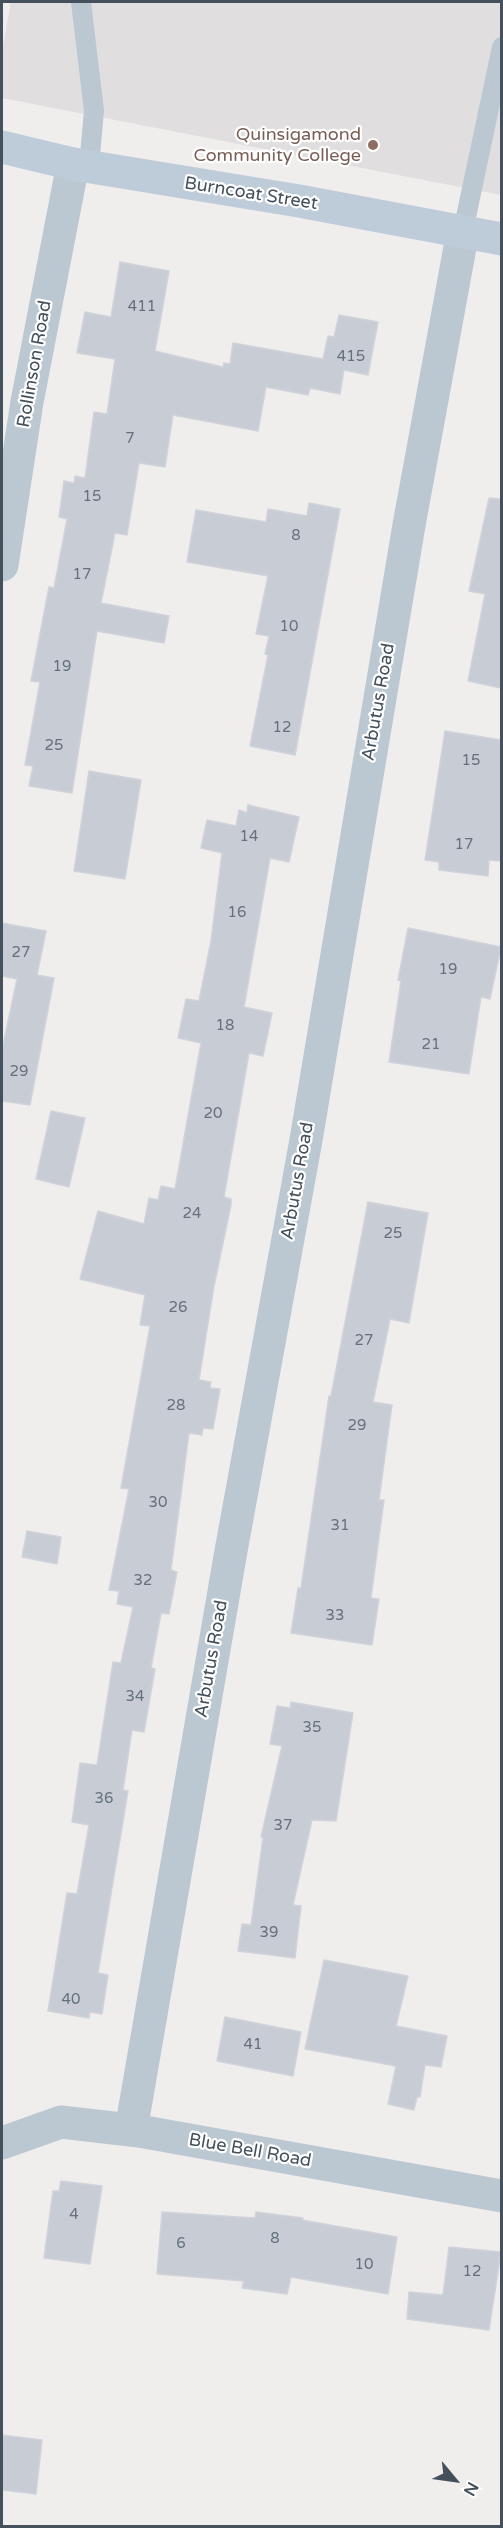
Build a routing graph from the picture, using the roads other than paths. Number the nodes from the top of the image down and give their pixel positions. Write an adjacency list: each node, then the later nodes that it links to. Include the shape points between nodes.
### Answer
1 (81, 2): 4 (lane, via 94,111)
2 (501, 47): 5 (lane)
3 (2, 147): 4 (main road, Burncoat Street)
4 (81, 165): 5 (main road, Burncoat Street); 7 (street, Rollinson Road, via 27,402)
5 (463, 231): 6 (main road, Burncoat Street); 8 (street, Arbutus Road)
6 (501, 239)
7 (2, 565)
8 (131, 2130): 9 (street, Blue Bell Road, via 61,2122); 10 (street, Blue Bell Road)
9 (2, 2143)
10 (501, 2196)

